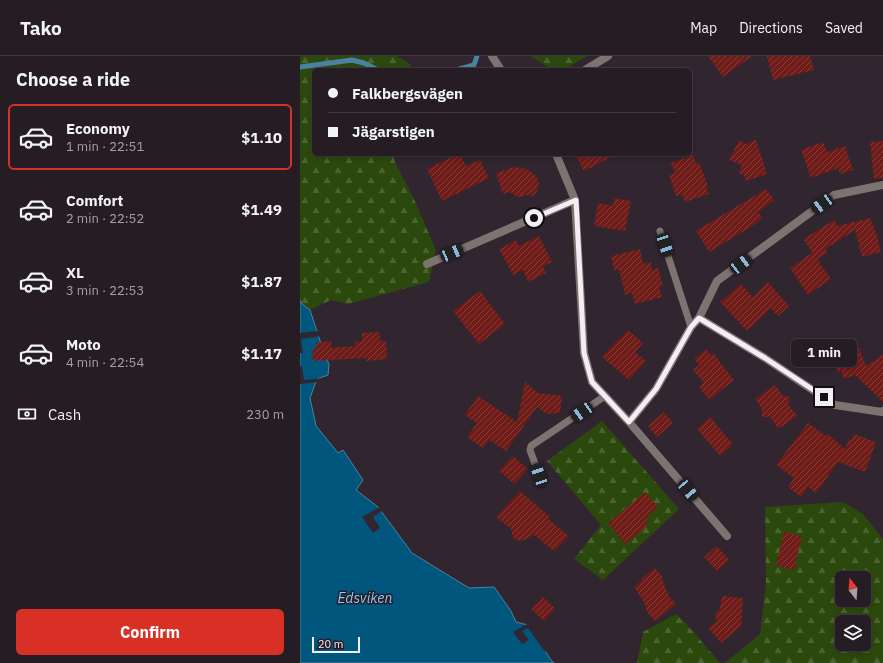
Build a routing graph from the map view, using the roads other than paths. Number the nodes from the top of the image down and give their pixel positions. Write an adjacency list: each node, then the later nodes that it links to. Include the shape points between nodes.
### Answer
1 (492, 56): 3 (street)
2 (608, 56): 4 (street)
3 (500, 68)
4 (588, 68)
5 (557, 156): 7 (street)
6 (883, 185): 10 (street, via 834,195 717,281)
7 (576, 200): 9 (street); 12 (street, via 584,353 592,382)
8 (660, 231): 11 (lane)
9 (427, 264)
10 (699, 318): 11 (street); 13 (street, via 835,405)
11 (691, 327): 14 (street, via 656,389)
12 (605, 396): 14 (street); 15 (lane, via 531,446 530,450)
13 (883, 411)
14 (629, 422): 16 (street)
15 (539, 475)
16 (727, 536)

